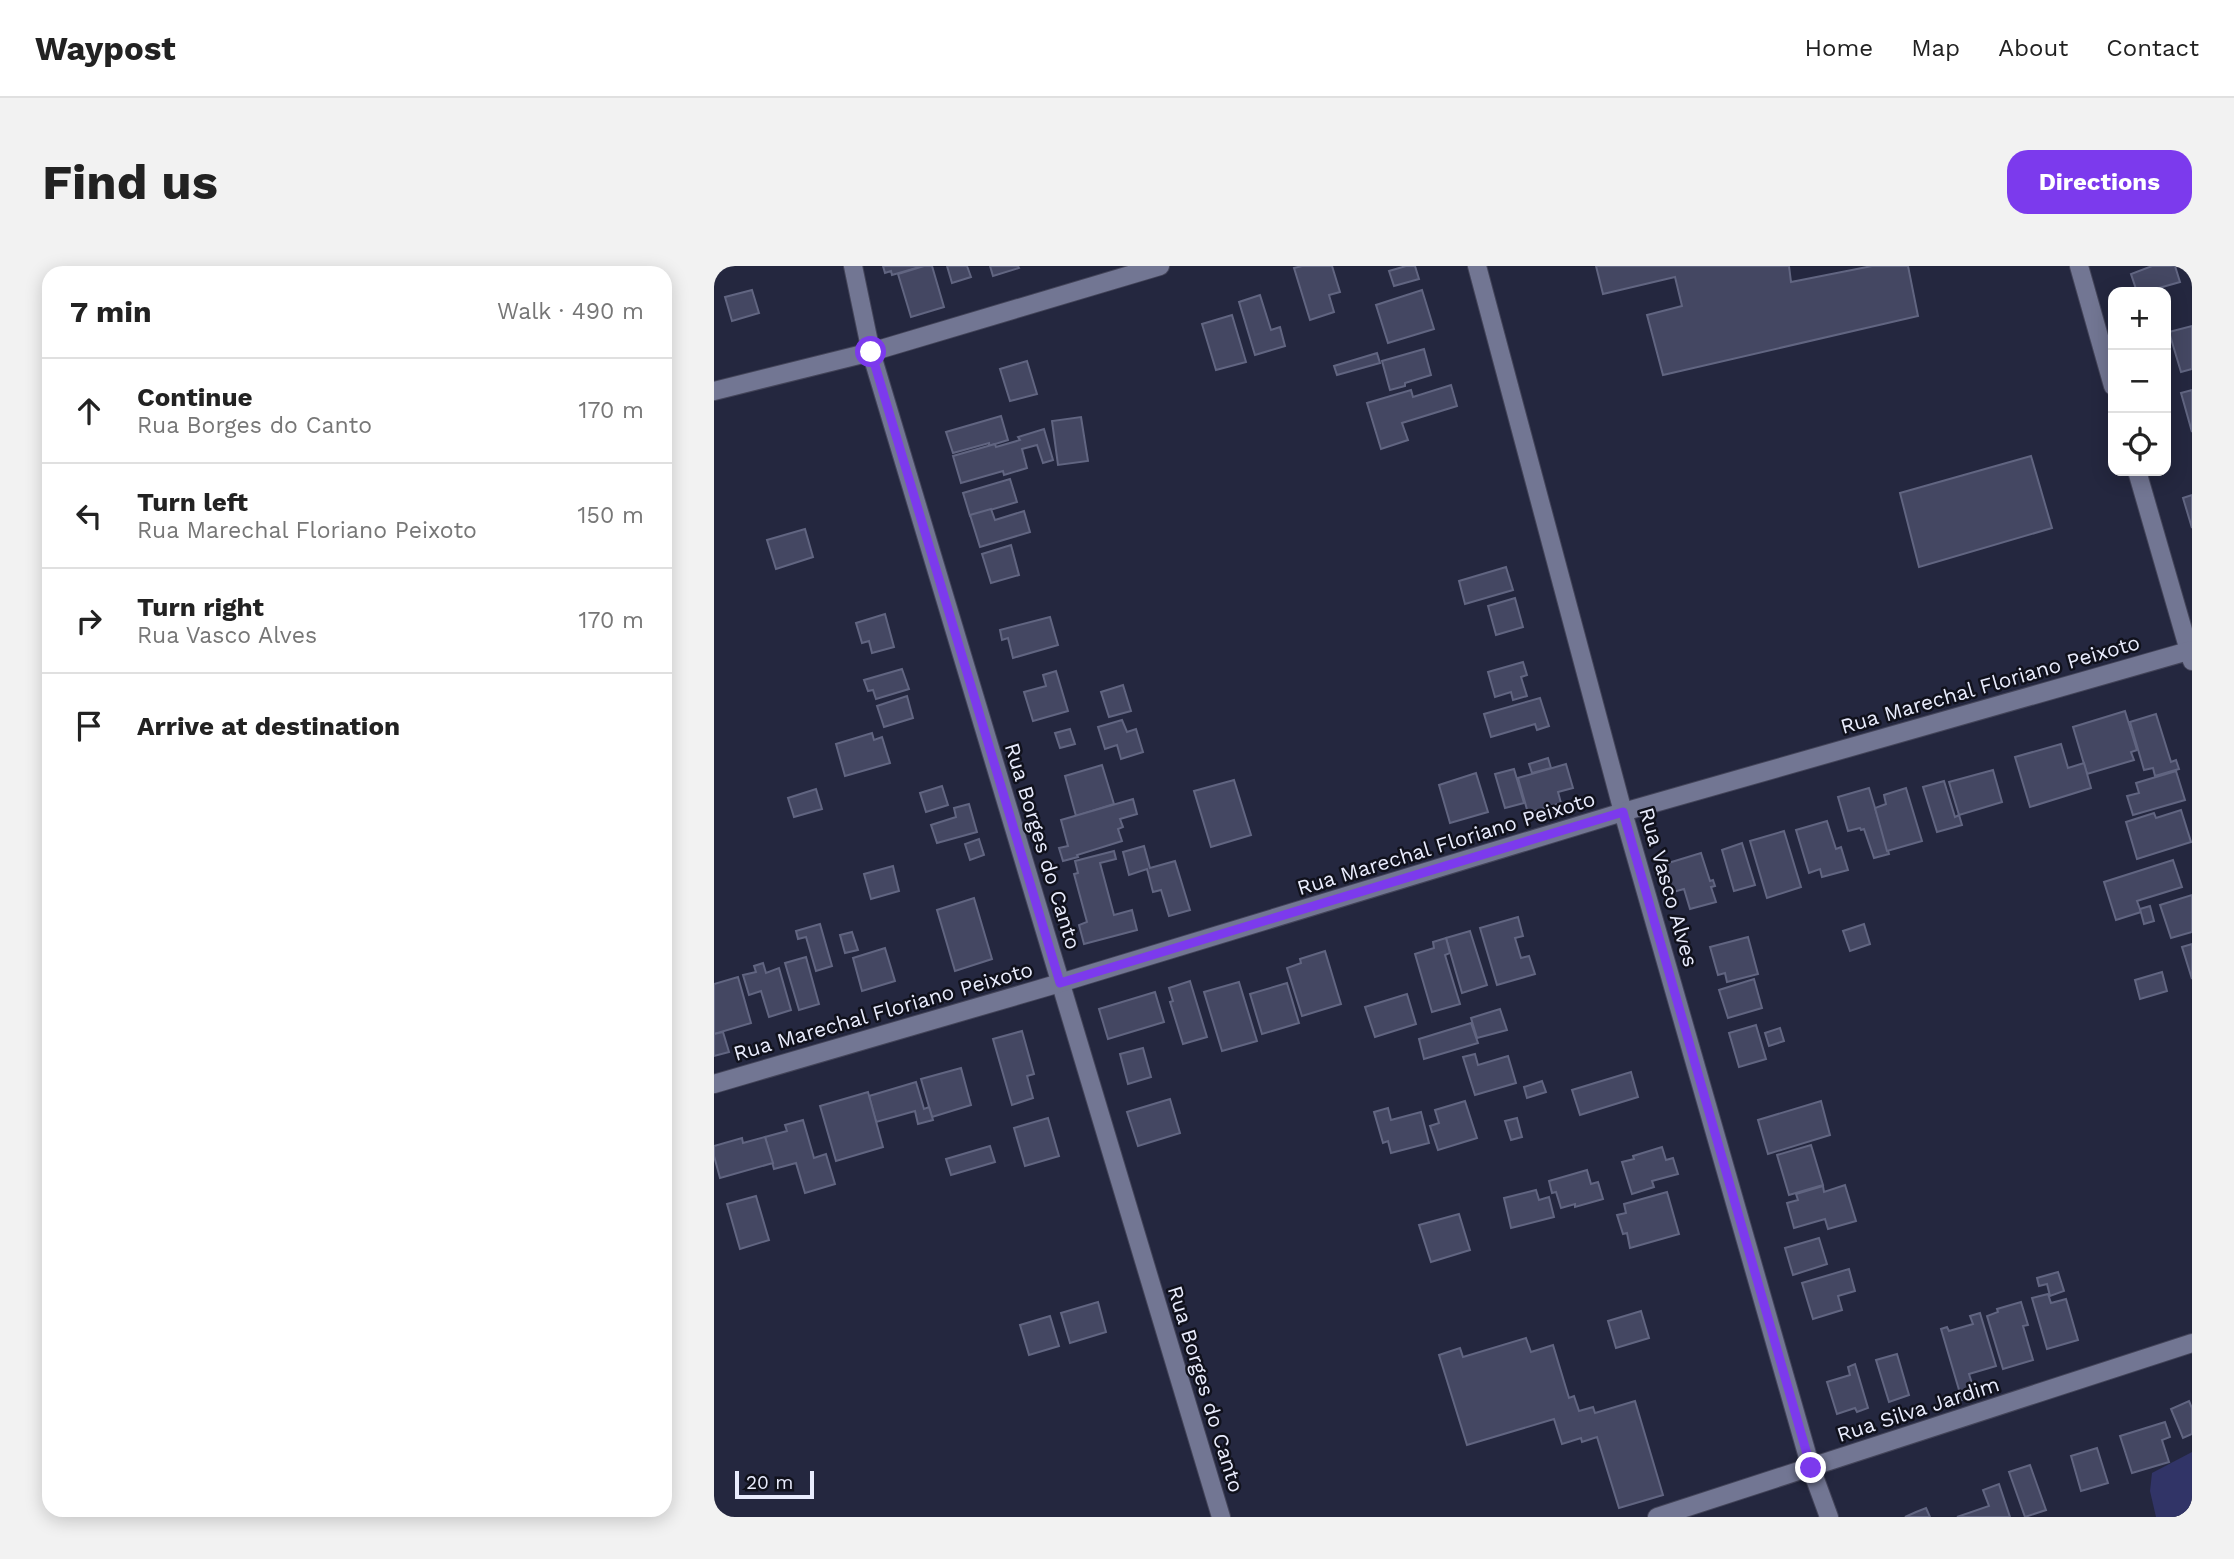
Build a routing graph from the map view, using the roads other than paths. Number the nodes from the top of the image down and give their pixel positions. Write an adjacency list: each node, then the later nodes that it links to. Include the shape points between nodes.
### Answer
1 (853, 266): 5 (street, Rua Borges do Canto)
2 (1160, 266): 5 (street)
3 (1477, 266): 10 (street, Rua Vasco Alves)
4 (2079, 266): 6 (street)
5 (871, 352): 7 (street); 11 (street, Rua Borges do Canto)
6 (2108, 368)
7 (714, 391)
8 (2138, 476): 9 (street)
9 (2191, 654): 10 (street, Rua Marechal Floriano Peixoto)
10 (1623, 812): 11 (street, Rua Marechal Floriano Peixoto); 14 (street, Rua Vasco Alves)
11 (1060, 983): 12 (street, Rua Marechal Floriano Peixoto); 15 (street, Rua Borges do Canto)
12 (714, 1084)
13 (2192, 1343): 14 (street, Rua Silva Jardim)
14 (1811, 1468): 16 (street, Rua Silva Jardim); 17 (street, Rua Vasco Alves)
15 (1221, 1517)
16 (1657, 1517)
17 (1829, 1517)

